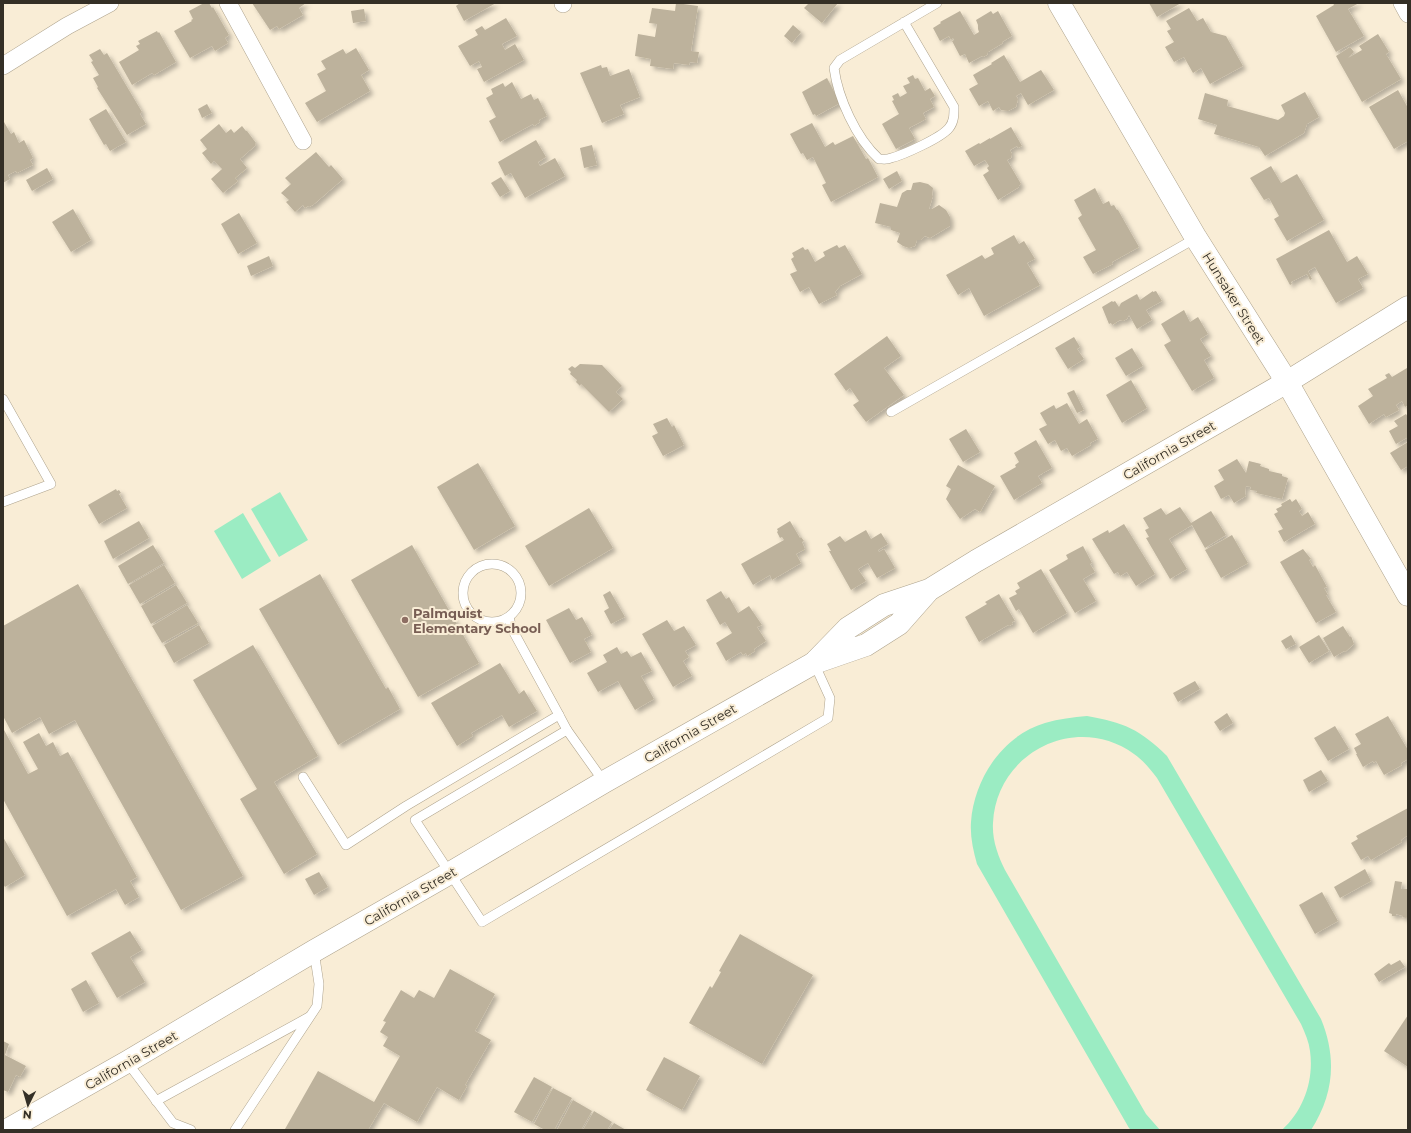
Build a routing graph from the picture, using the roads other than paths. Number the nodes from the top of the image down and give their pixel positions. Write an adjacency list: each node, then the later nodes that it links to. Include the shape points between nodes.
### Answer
1 (110, 3): 8 (street)
2 (228, 3): 9 (street)
3 (937, 3): 7 (lane)
4 (1059, 3): 10 (main road, Hunsaker Street)
5 (1402, 3): 6 (street)
6 (1408, 14)
7 (904, 22): 7 (lane, via 840,60 834,68 836,83 848,113 862,139 879,159 890,159 914,149 941,134 949,128 954,119 954,107)
8 (3, 66)
9 (303, 141)
10 (1196, 238): 12 (main road, Hunsaker Street); 14 (lane)
11 (1408, 308): 12 (main road, California Street)
12 (1287, 382): 16 (main road, Hunsaker Street); 18 (main road, California Street, via 929,590 884,605 848,628)
13 (4, 404): 15 (lane, via 51,484)
14 (891, 412)
15 (3, 502)
16 (1408, 595)
17 (509, 617): 17 (lane, via 522,597 515,574 498,564 484,565 471,572 465,580 463,599 473,616 496,622); 19 (lane, via 512,629)
18 (814, 663): 22 (main road, California Street); 25 (lane, via 830,698 828,718 482,922)
19 (559, 716): 20 (lane); 23 (lane)
20 (568, 730): 22 (lane); 24 (lane)
21 (303, 776): 23 (lane, via 346,845)
22 (604, 782): 25 (main road, California Street)
23 (406, 806): 24 (lane)
24 (415, 820): 25 (lane)
25 (450, 873): 26 (main road, California Street)
26 (314, 951): 27 (lane, via 319,984 317,1006); 28 (main road, California Street)
27 (310, 1017): 29 (lane); 32 (lane)
28 (127, 1062): 29 (lane); 30 (main road, California Street)
29 (156, 1101): 31 (lane, via 173,1123)
30 (7, 1130)
31 (192, 1130)
32 (236, 1130)

